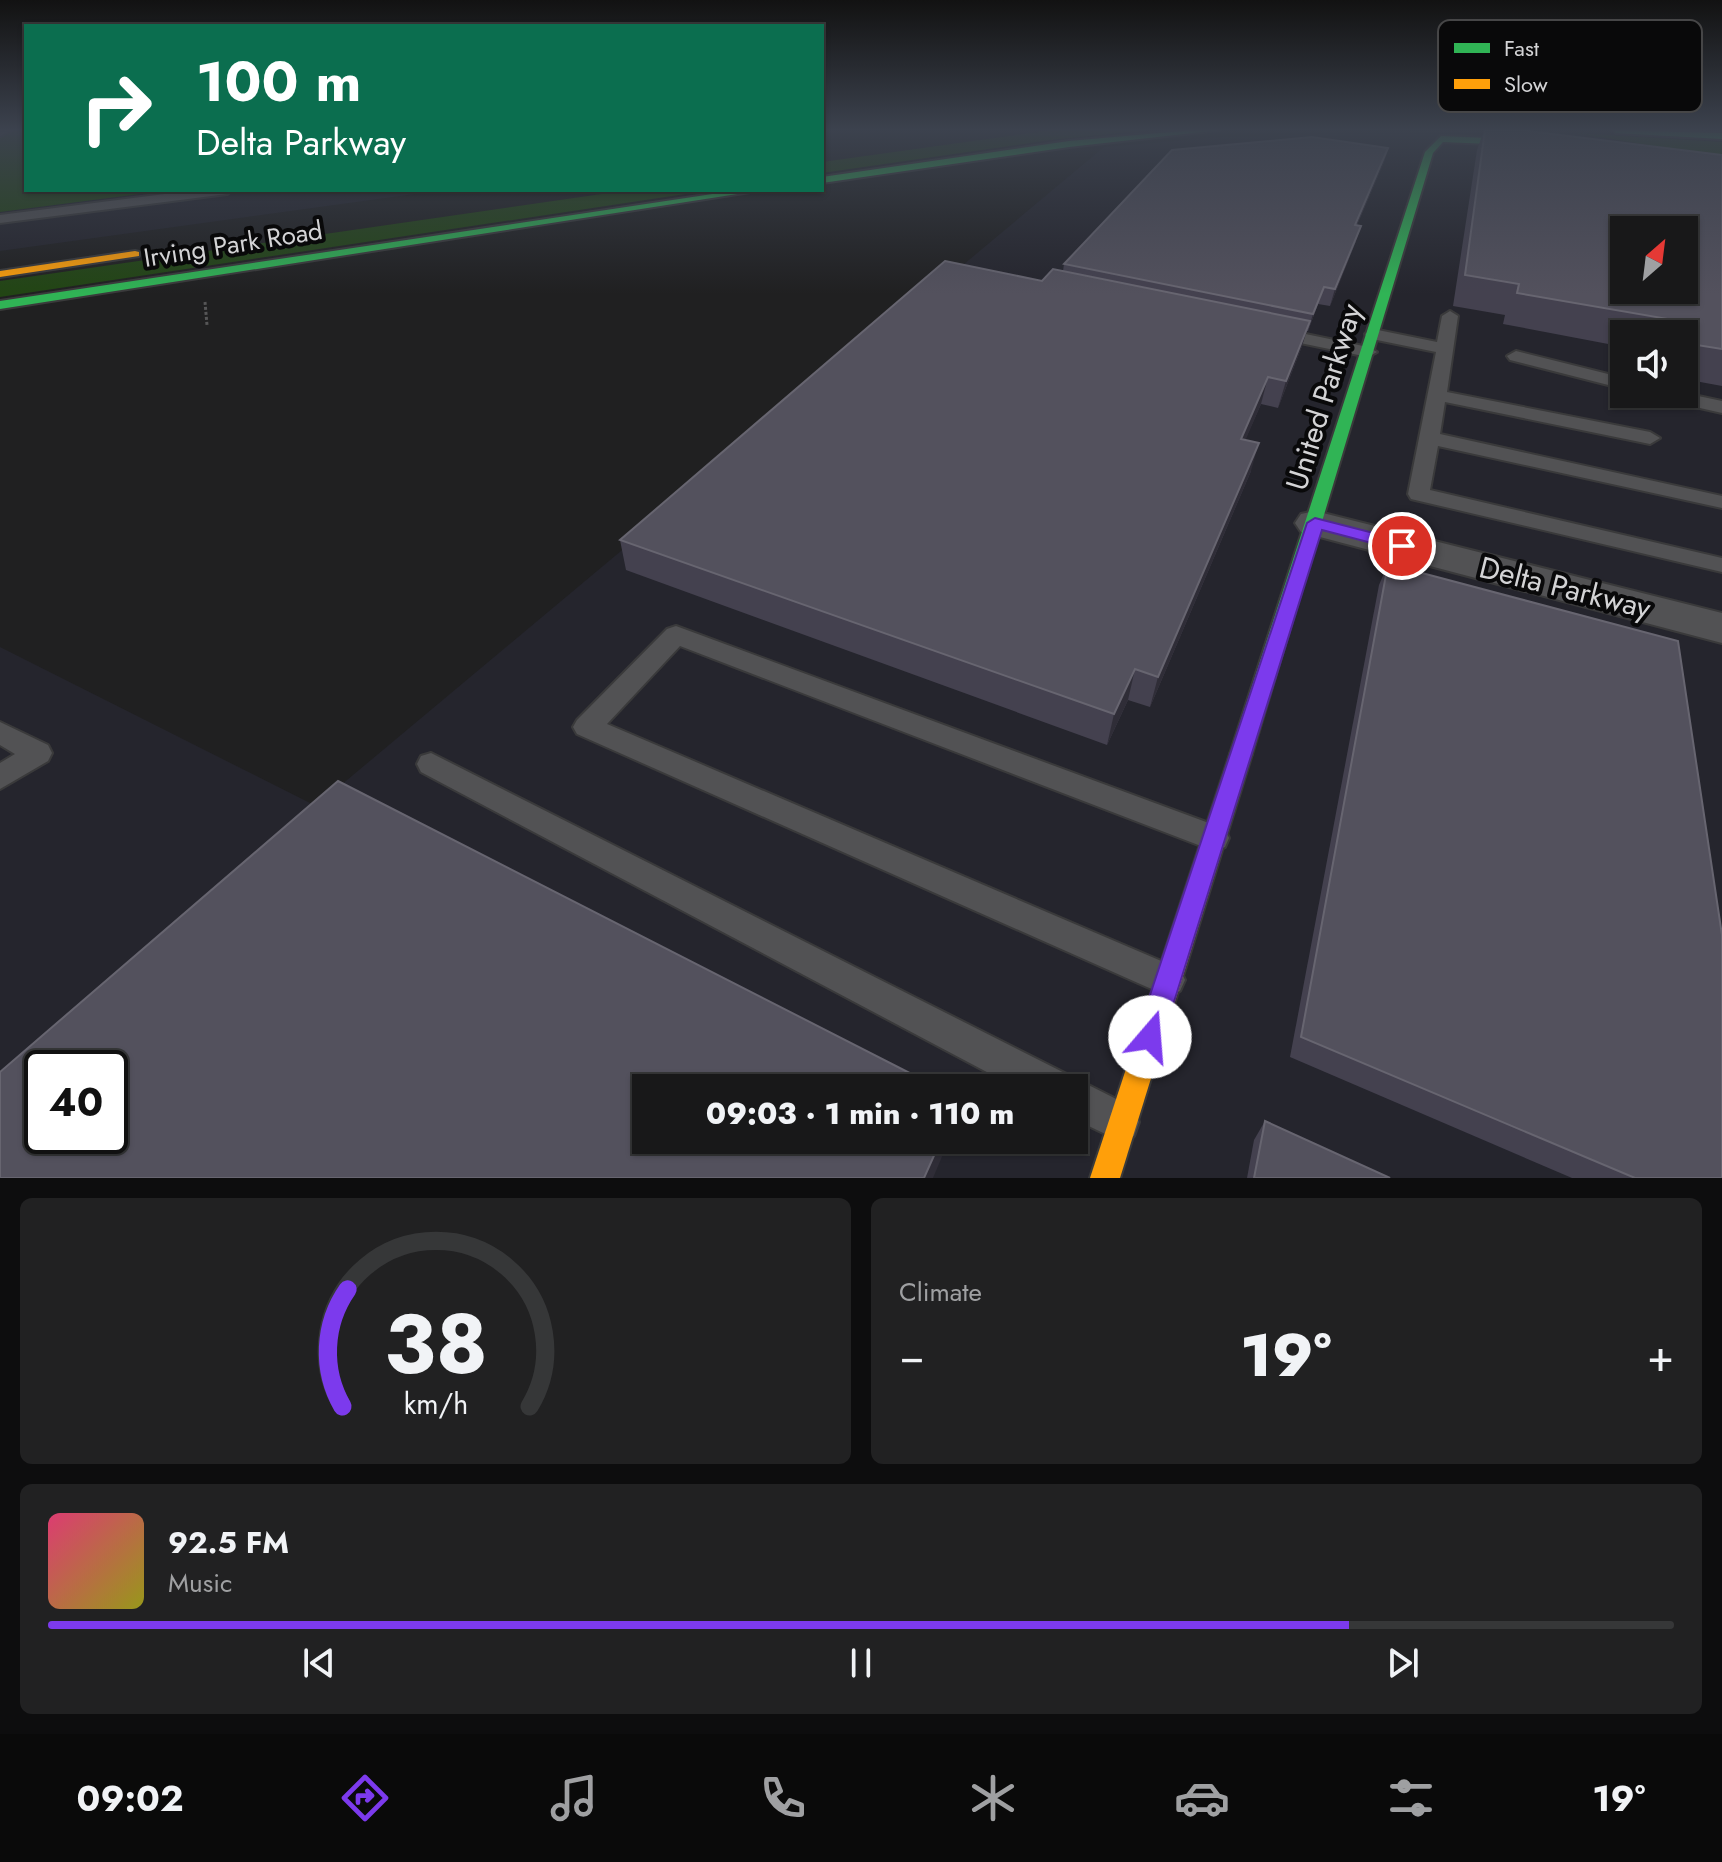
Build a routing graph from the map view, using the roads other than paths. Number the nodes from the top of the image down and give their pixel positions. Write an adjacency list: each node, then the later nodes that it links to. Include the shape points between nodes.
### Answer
1 (1419, 185): 10 (main road, United Parkway)
2 (211, 192): 4 (lane)
3 (745, 192): 7 (main road, Irving Park Road)
4 (0, 219)
5 (157, 251): 6 (main road, Irving Park Road)
6 (0, 274)
7 (0, 305)
8 (1450, 316): 11 (lane)
9 (1260, 329): 10 (lane)
10 (1370, 343): 11 (lane); 20 (main road, United Parkway)
11 (1445, 349): 14 (lane)
12 (1516, 356): 13 (lane)
13 (1610, 380)
14 (1436, 395): 17 (lane); 18 (lane)
15 (1698, 402): 16 (lane)
16 (1722, 407)
17 (1429, 438): 19 (lane); 21 (lane, via 1419,494)
18 (1650, 438)
19 (1722, 502)
20 (1315, 523): 22 (street, Delta Parkway); 26 (main road, United Parkway)
21 (1722, 565)
22 (1722, 628)
23 (0, 732): 25 (lane, via 38,753)
24 (431, 764): 28 (lane)
25 (0, 778)
26 (1214, 838): 27 (main road, United Parkway); 27 (lane, via 676,635 587,727)
27 (1168, 980): 30 (main road, United Parkway)
28 (1029, 1074)
29 (1088, 1105): 30 (lane)
30 (1122, 1123): 31 (main road, United Parkway)
31 (1105, 1178)

